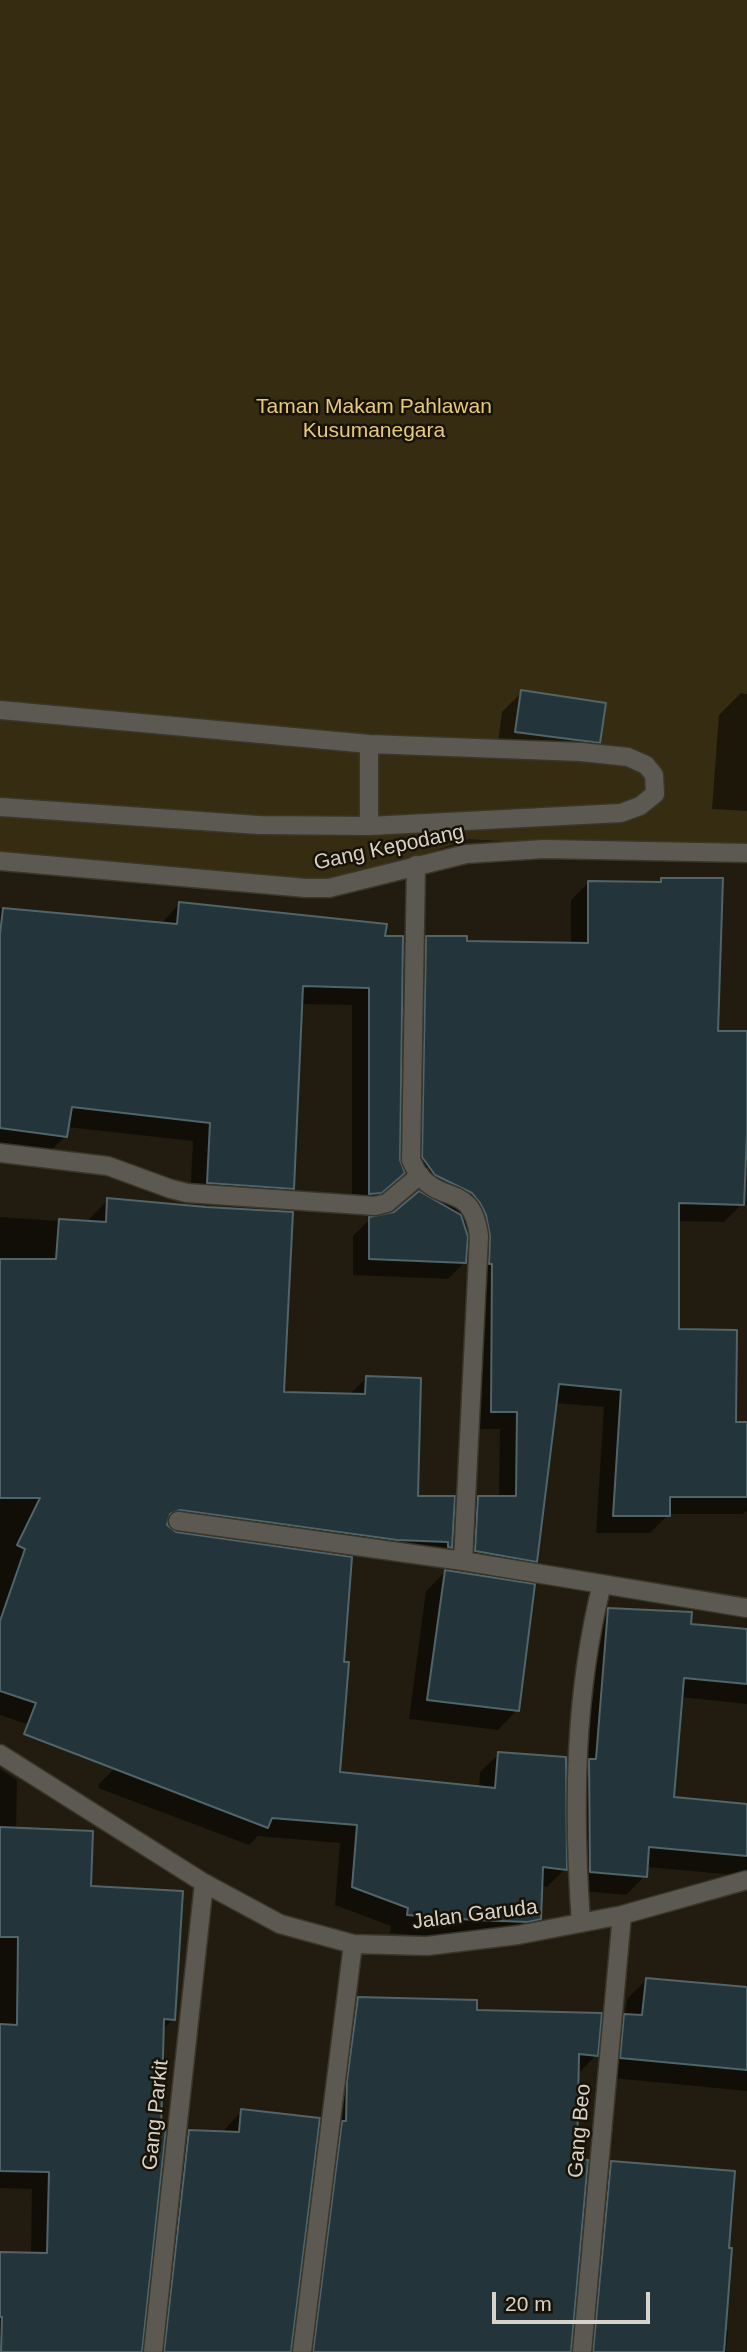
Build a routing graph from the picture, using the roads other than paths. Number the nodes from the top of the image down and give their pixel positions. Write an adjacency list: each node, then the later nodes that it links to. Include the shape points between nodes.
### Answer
1 (0, 710): 2 (street)
2 (369, 744): 4 (street); 4 (street, via 628,757 646,765 656,786 648,801 621,813)
3 (0, 807): 4 (street, via 258,825)
4 (369, 826)
5 (747, 853): 7 (street, Gang Kepodang, via 544,849 466,853)
6 (0, 861): 7 (street, Gang Kepodang, via 306,888 329,888)
7 (416, 865): 9 (street, via 411,1160)
8 (0, 1153): 9 (street, via 108,1166 187,1193 375,1206 387,1203)
9 (420, 1175): 11 (street, via 473,1210 479,1236)
10 (178, 1521): 11 (street)
11 (463, 1561): 12 (street)
12 (602, 1584): 13 (street); 18 (street, via 591,1627 580,1716 576,1848)
13 (747, 1608)
14 (0, 1754): 16 (street, Jalan Garuda)
15 (747, 1880): 17 (street, Jalan Garuda)
16 (204, 1883): 19 (street, Jalan Garuda, via 280,1924); 20 (street, Gang Parkit)
17 (622, 1915): 18 (street, Jalan Garuda); 22 (street, Gang Beo)
18 (581, 1923): 19 (street, Jalan Garuda, via 427,1946)
19 (354, 1944): 21 (street)
20 (153, 2352)
21 (302, 2352)
22 (582, 2352)

